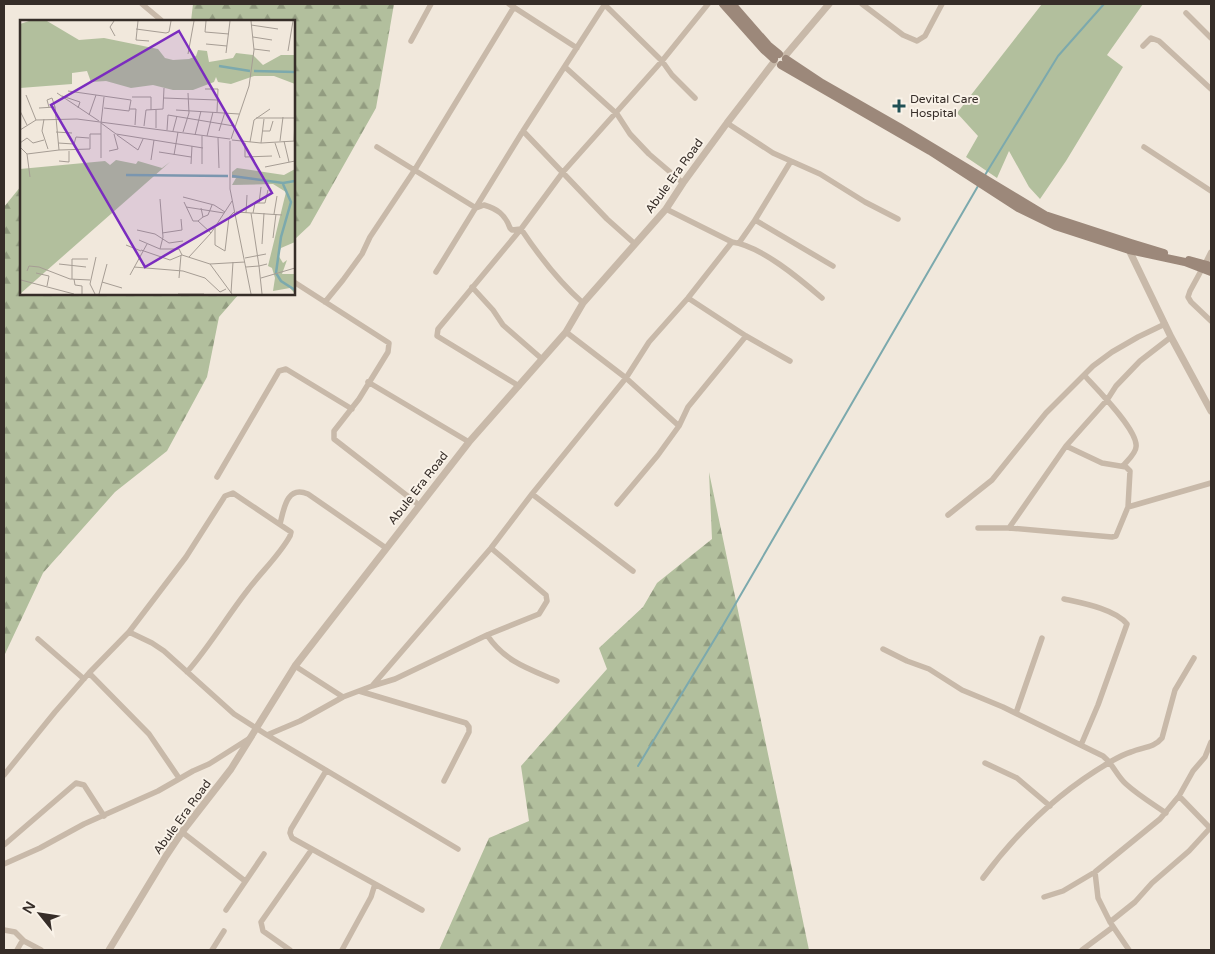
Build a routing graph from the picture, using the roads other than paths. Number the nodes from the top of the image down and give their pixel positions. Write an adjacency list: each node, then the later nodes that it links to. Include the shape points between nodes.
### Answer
1 (142, 4): 12 (street)
2 (431, 4): 14 (street)
3 (605, 4): 16 (street); 18 (street)
4 (708, 4): 18 (street)
5 (723, 4): 17 (main road, via 764,50)
6 (732, 4): 17 (main road)
7 (829, 4): 17 (street, Abule Era Road)
8 (862, 4): 9 (street, via 903,35 917,41 925,36)
9 (942, 4)
10 (512, 6): 16 (street); 28 (street)
11 (1186, 13): 13 (street)
12 (161, 20)
13 (1211, 38)
14 (410, 41)
15 (1143, 46): 20 (street, via 1151,38 1160,40)
16 (576, 48): 19 (street)
17 (780, 59): 23 (street, Abule Era Road); 31 (main road)
18 (662, 61): 21 (street); 22 (street)
19 (564, 67): 22 (street); 24 (street)
20 (1211, 88)
21 (694, 98)
22 (617, 114): 29 (street); 30 (street, via 649,154)
23 (727, 123): 27 (street, via 772,153); 30 (street, Abule Era Road)
24 (523, 131): 29 (street); 33 (street)
25 (1144, 147): 32 (street)
26 (377, 148): 28 (street)
27 (791, 161): 35 (street); 36 (street)
28 (414, 171): 33 (street); 50 (street, via 362,254)
29 (563, 172): 37 (street); 39 (street)
30 (683, 183): 34 (street, Abule Era Road)
31 (991, 188): 40 (main road, via 1018,208 1055,226); 43 (main road, via 1061,221)
32 (1211, 191)
33 (476, 208): 37 (street, via 484,205 494,208 510,228); 44 (street)
34 (666, 209): 38 (street); 39 (street, Abule Era Road)
35 (898, 219)
36 (755, 220): 38 (street); 42 (street)
37 (521, 229): 47 (street); 51 (street, via 543,261)
38 (736, 243): 48 (street); 49 (street, via 760,252)
39 (635, 244): 51 (street, Abule Era Road)
40 (1129, 250): 43 (main road); 53 (street)
41 (1211, 252): 43 (street)
42 (832, 266)
43 (1206, 266): 45 (main road); 52 (street, via 1188,297)
44 (436, 272)
45 (1211, 272)
46 (295, 283): 50 (street)
47 (472, 287): 57 (street, via 503,325); 62 (street, via 438,329 437,336)
48 (688, 298): 55 (street); 60 (street, via 649,342)
49 (822, 298)
50 (325, 302): 61 (street, via 389,343 388,352)
51 (583, 303): 54 (street, Abule Era Road)
52 (1211, 322)
53 (1165, 324): 56 (street); 59 (street, via 1112,352)
54 (566, 332): 57 (street, Abule Era Road); 60 (street)
55 (746, 336): 58 (street); 66 (street, via 688,408)
56 (1171, 337): 63 (street, via 1140,361); 65 (street)
57 (542, 359): 62 (street, Abule Era Road)
58 (790, 361)
59 (1084, 375): 63 (street); 76 (street, via 1046,412 992,480)
60 (626, 378): 66 (street); 72 (street)
61 (368, 382): 64 (street); 67 (street)
62 (519, 386): 67 (street, Abule Era Road)
63 (1107, 400): 68 (street); 69 (street, via 1132,431 1137,445)
64 (352, 409): 70 (street, via 286,369 278,371); 74 (street, via 334,431 334,439)
65 (1211, 411)
66 (679, 426): 73 (street)
67 (469, 442): 74 (street, Abule Era Road)
68 (1066, 446): 69 (street, via 1102,463); 79 (street)
69 (1123, 466): 75 (street, via 1130,471)
70 (217, 477)
71 (1211, 483): 75 (street)
72 (532, 494): 81 (street); 82 (street)
73 (617, 504)
74 (419, 505): 80 (street, Abule Era Road)
75 (1128, 507): 79 (street, via 1119,532 1112,537)
76 (948, 515)
77 (280, 524): 80 (street, via 291,494 302,491); 84 (street, via 233,493 225,496 186,557); 91 (street, via 291,532 288,539)
78 (978, 528): 79 (street)
79 (1010, 528)
80 (386, 548): 90 (street, Abule Era Road)
81 (492, 548): 85 (street, via 539,588 547,601 540,614); 95 (street)
82 (633, 571)
83 (1064, 599): 103 (street, via 1107,612 1127,624)
84 (129, 632): 91 (street, via 152,643); 92 (street)
85 (487, 635): 94 (street, via 507,657); 95 (street, via 395,680)
86 (1042, 638): 98 (street)
87 (38, 639): 93 (street)
88 (883, 649): 98 (street, via 929,669 962,690)
89 (1194, 658): 104 (street, via 1175,690 1162,738 1155,745)
90 (295, 666): 97 (street); 99 (street, Abule Era Road)
91 (187, 672): 99 (street, via 234,714)
92 (89, 673): 93 (street); 108 (street, via 149,734)
93 (84, 678): 107 (street)
94 (558, 681)
95 (372, 686): 96 (street)
96 (359, 691): 97 (street); 109 (street, via 466,723 469,732)
97 (343, 698): 100 (street)
98 (1016, 713): 103 (street)
99 (256, 728): 100 (street); 101 (street, Abule Era Road)
100 (267, 735): 106 (street)
101 (250, 738): 108 (street, via 209,764); 115 (street, Abule Era Road, via 231,769)
102 (1211, 742): 110 (street, via 1206,757 1192,771)
103 (1080, 745): 104 (street)
104 (1110, 762): 111 (street); 112 (street, via 1125,784)
105 (985, 763): 111 (street, via 1017,778)
106 (326, 771): 117 (street, via 290,833 292,838); 118 (street)
107 (4, 775)
108 (178, 778): 113 (street)
109 (444, 781)
110 (1179, 796): 112 (street); 114 (street)
111 (1050, 806): 122 (street, via 1000,855)
112 (1166, 813): 121 (street)
113 (104, 816): 116 (street, via 84,785 76,783); 120 (street)
114 (1211, 827): 128 (street)
115 (182, 832): 123 (street); 134 (street, Abule Era Road)
116 (4, 845)
117 (312, 849): 124 (street); 136 (street, via 261,922 263,931)
118 (458, 850)
119 (264, 854): 123 (street)
120 (4, 864)
121 (1095, 872): 125 (street, via 1063,891); 128 (street, via 1098,898)
122 (983, 878)
123 (245, 881): 126 (street)
124 (374, 884): 127 (street); 137 (street, via 371,897)
125 (1044, 897)
126 (226, 910)
127 (422, 910)
128 (1111, 924): 138 (street); 139 (street)
129 (4, 930): 131 (street, via 15,932)
130 (224, 931): 135 (street)
131 (24, 941): 132 (street); 133 (street)
132 (17, 950)
133 (41, 950)
134 (110, 950)
135 (212, 950)
136 (290, 950)
137 (342, 950)
138 (1082, 950)
139 (1129, 950)

